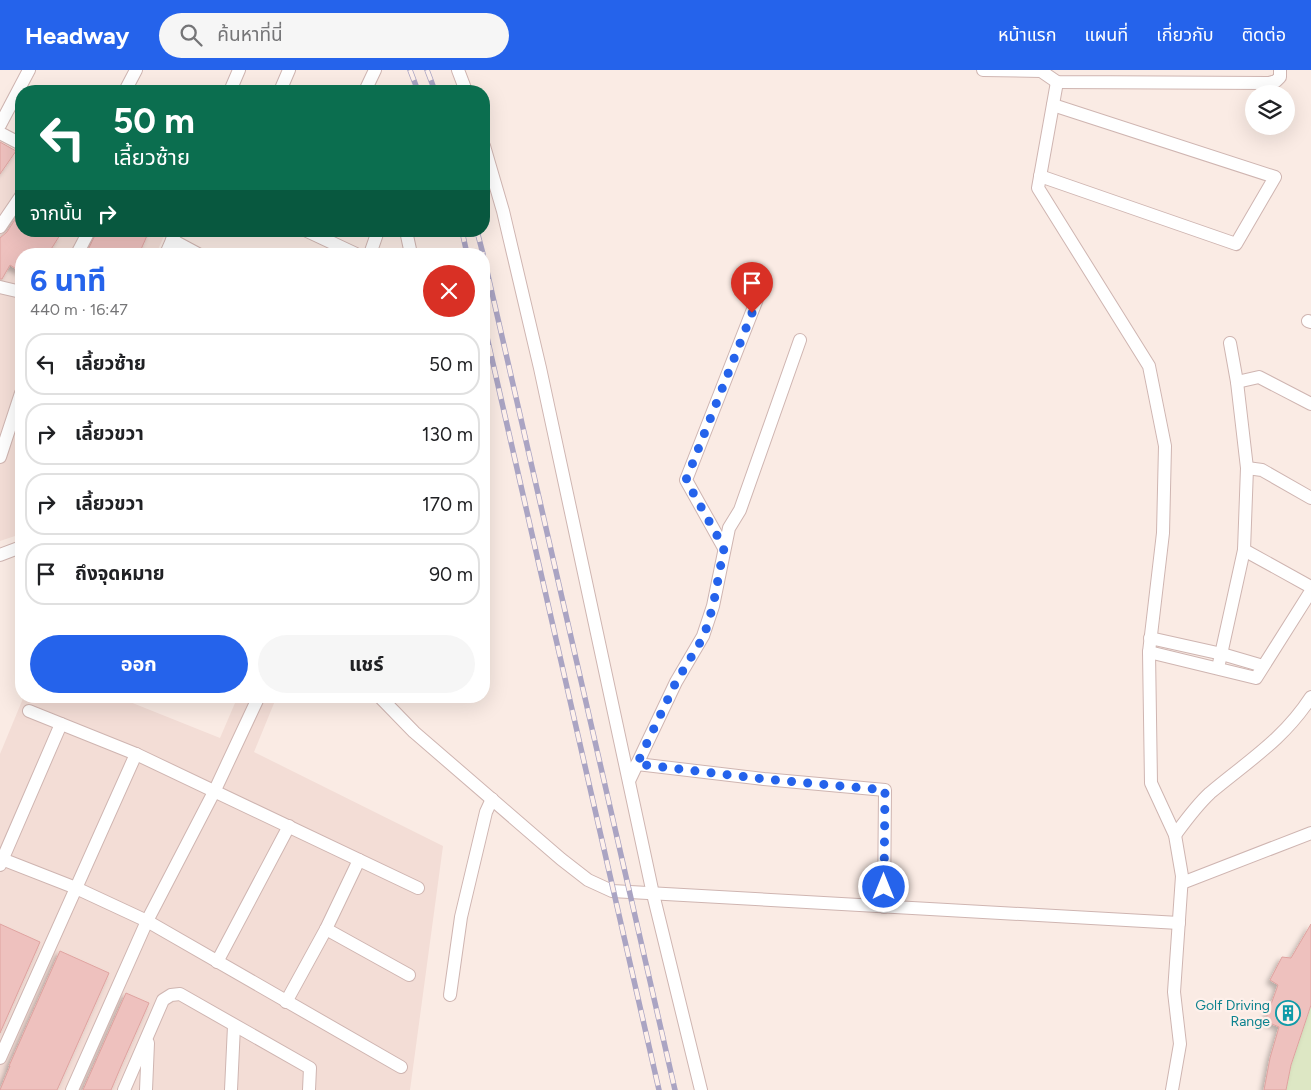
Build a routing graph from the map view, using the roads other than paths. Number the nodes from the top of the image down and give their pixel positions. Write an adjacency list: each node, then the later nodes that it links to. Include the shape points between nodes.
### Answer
1 (29, 70): 10 (street)
2 (136, 70): 11 (street)
3 (290, 70): 13 (street)
4 (375, 70): 14 (street)
5 (458, 70): 15 (street)
6 (983, 70): 9 (street, via 1041,71)
7 (1280, 70): 9 (street, via 1280,77 1269,83)
8 (235, 71): 12 (street)
9 (1057, 82): 17 (street)
10 (21, 85)
11 (128, 85)
12 (232, 85)
13 (283, 85)
14 (368, 85)
15 (464, 85)
16 (15, 97): 18 (street)
17 (1053, 105): 22 (street); 22 (street, via 1275,177 1236,244)
18 (0, 125)
19 (0, 133): 20 (street)
20 (15, 141)
21 (490, 167): 58 (street, via 540,368)
22 (1040, 176): 46 (street, via 1038,188 1149,366 1166,446 1163,533)
23 (15, 205): 24 (street)
24 (0, 227)
25 (175, 237): 27 (street)
26 (320, 237): 28 (street)
27 (190, 248)
28 (343, 248)
29 (0, 287): 30 (street)
30 (15, 291)
31 (759, 294): 40 (street, via 686,480)
32 (800, 340): 40 (street)
33 (1230, 343): 34 (street)
34 (1237, 382): 35 (street, via 1259,377); 38 (street)
35 (1311, 404)
36 (15, 411): 37 (street)
37 (0, 457)
38 (1247, 468): 39 (street, via 1262,470); 42 (street)
39 (1311, 498)
40 (724, 548): 57 (street, via 704,636 676,682)
41 (15, 549): 43 (street)
42 (1244, 550): 44 (street); 48 (street)
43 (0, 555)
44 (1311, 587)
45 (1311, 592): 49 (street)
46 (1150, 638): 47 (street); 48 (street)
47 (1149, 652): 50 (street); 63 (street, via 1151,783)
48 (1222, 654): 49 (street); 50 (street)
49 (1263, 666): 50 (street, via 1256,678)
50 (1218, 668)
51 (1311, 698): 63 (street, via 1278,739 1209,794)
52 (255, 703): 59 (street)
53 (386, 703): 60 (street, via 414,732)
54 (29, 711): 55 (street)
55 (60, 724): 56 (street); 65 (street)
56 (136, 754): 59 (street); 67 (street)
57 (637, 764): 58 (street); 70 (street, via 885,790)
58 (629, 781): 69 (street)
59 (215, 790): 61 (street); 71 (street)
60 (492, 799): 69 (street, via 588,880 612,891); 76 (street, via 484,819 461,917)
61 (290, 826): 64 (street); 74 (street)
62 (1311, 833): 66 (street)
63 (1175, 835): 66 (street)
64 (359, 860): 68 (street); 73 (street)
65 (1, 862): 67 (street)
66 (1182, 883): 72 (street)
67 (76, 888): 71 (street); 80 (street)
68 (418, 888)
69 (653, 894): 70 (street); 87 (street)
70 (884, 907): 72 (street)
71 (147, 921): 74 (street); 82 (street)
72 (1179, 923): 88 (street, via 1174,992 1180,1044)
73 (326, 929): 75 (street); 77 (street)
74 (217, 962): 77 (street)
75 (409, 976)
76 (450, 995)
77 (286, 1002): 81 (street)
78 (234, 1026): 79 (street, via 180,994 170,995 163,1000); 85 (street); 86 (street, via 310,1068)
79 (148, 1035): 83 (street); 84 (street)
80 (0, 1058)
81 (401, 1067)
82 (72, 1090)
83 (124, 1090)
84 (146, 1090)
85 (231, 1090)
86 (309, 1090)
87 (701, 1090)
88 (1172, 1090)

